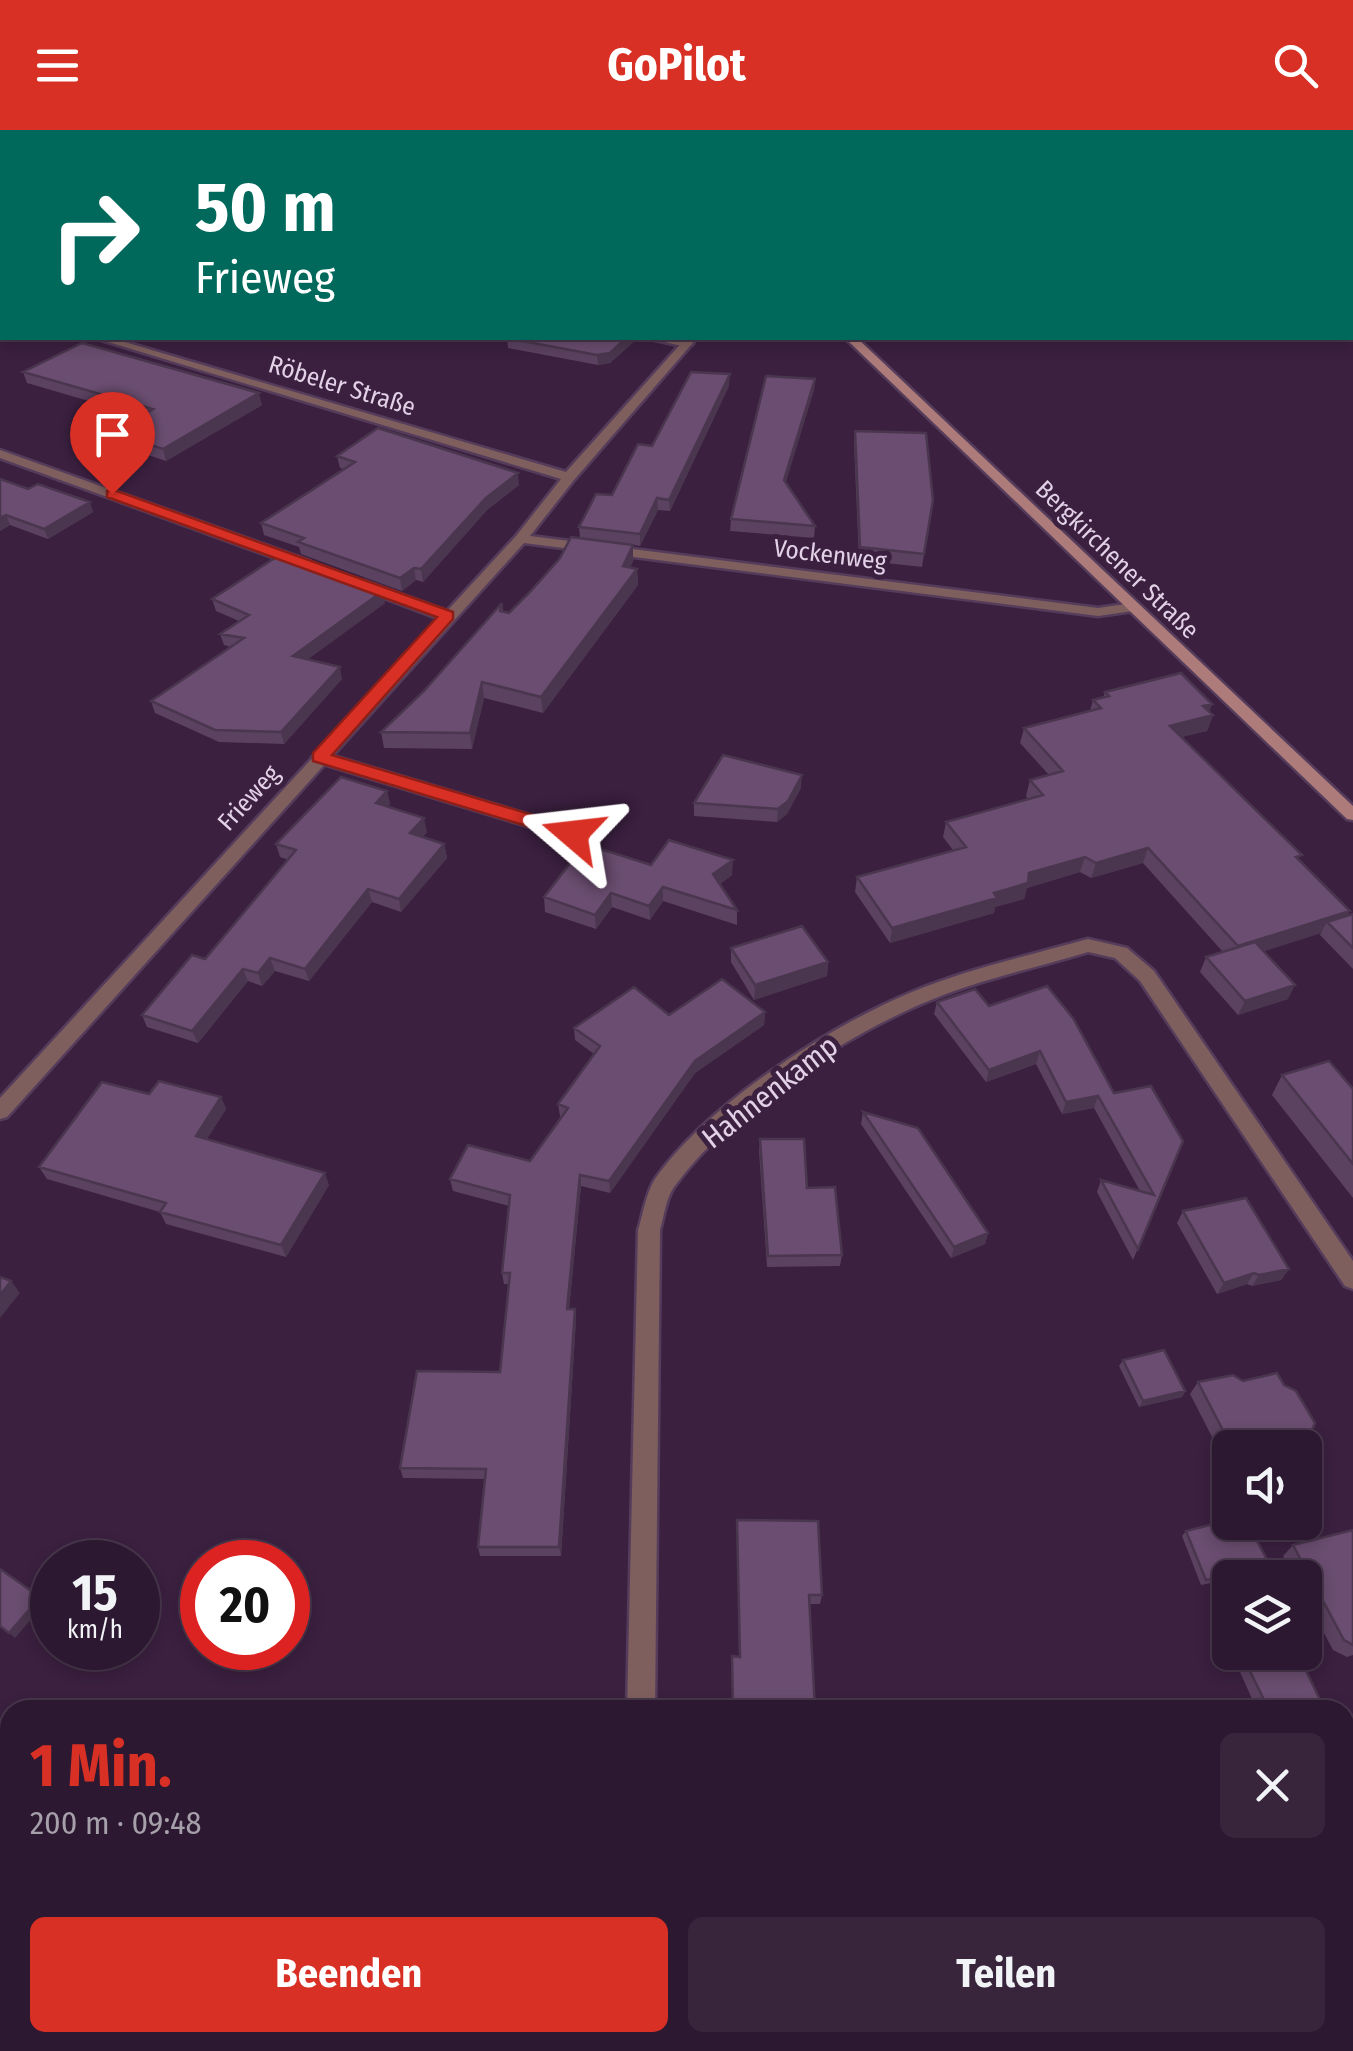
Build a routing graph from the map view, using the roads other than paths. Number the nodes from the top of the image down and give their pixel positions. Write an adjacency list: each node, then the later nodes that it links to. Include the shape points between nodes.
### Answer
1 (108, 340): 5 (street, Röbeler Straße)
2 (852, 340): 9 (street, Bergkirchener Straße)
3 (689, 341): 5 (street, Frieweg)
4 (0, 454): 7 (street)
5 (569, 477): 6 (street, Frieweg)
6 (521, 539): 9 (street, Vockenweg, via 1098,612); 10 (street, Frieweg)
7 (317, 568)
8 (336, 575): 10 (street)
9 (1134, 607): 12 (street, Bergkirchener Straße)
10 (448, 616): 11 (street, Frieweg)
11 (320, 757): 13 (street); 14 (street, Frieweg)
12 (1353, 814)
13 (573, 834)
14 (0, 1111)
15 (1353, 1279): 16 (street, Hahnenkamp, via 1147,976 1121,953 1088,945 921,996 831,1040 700,1143 662,1186 649,1230)
16 (640, 1700)

